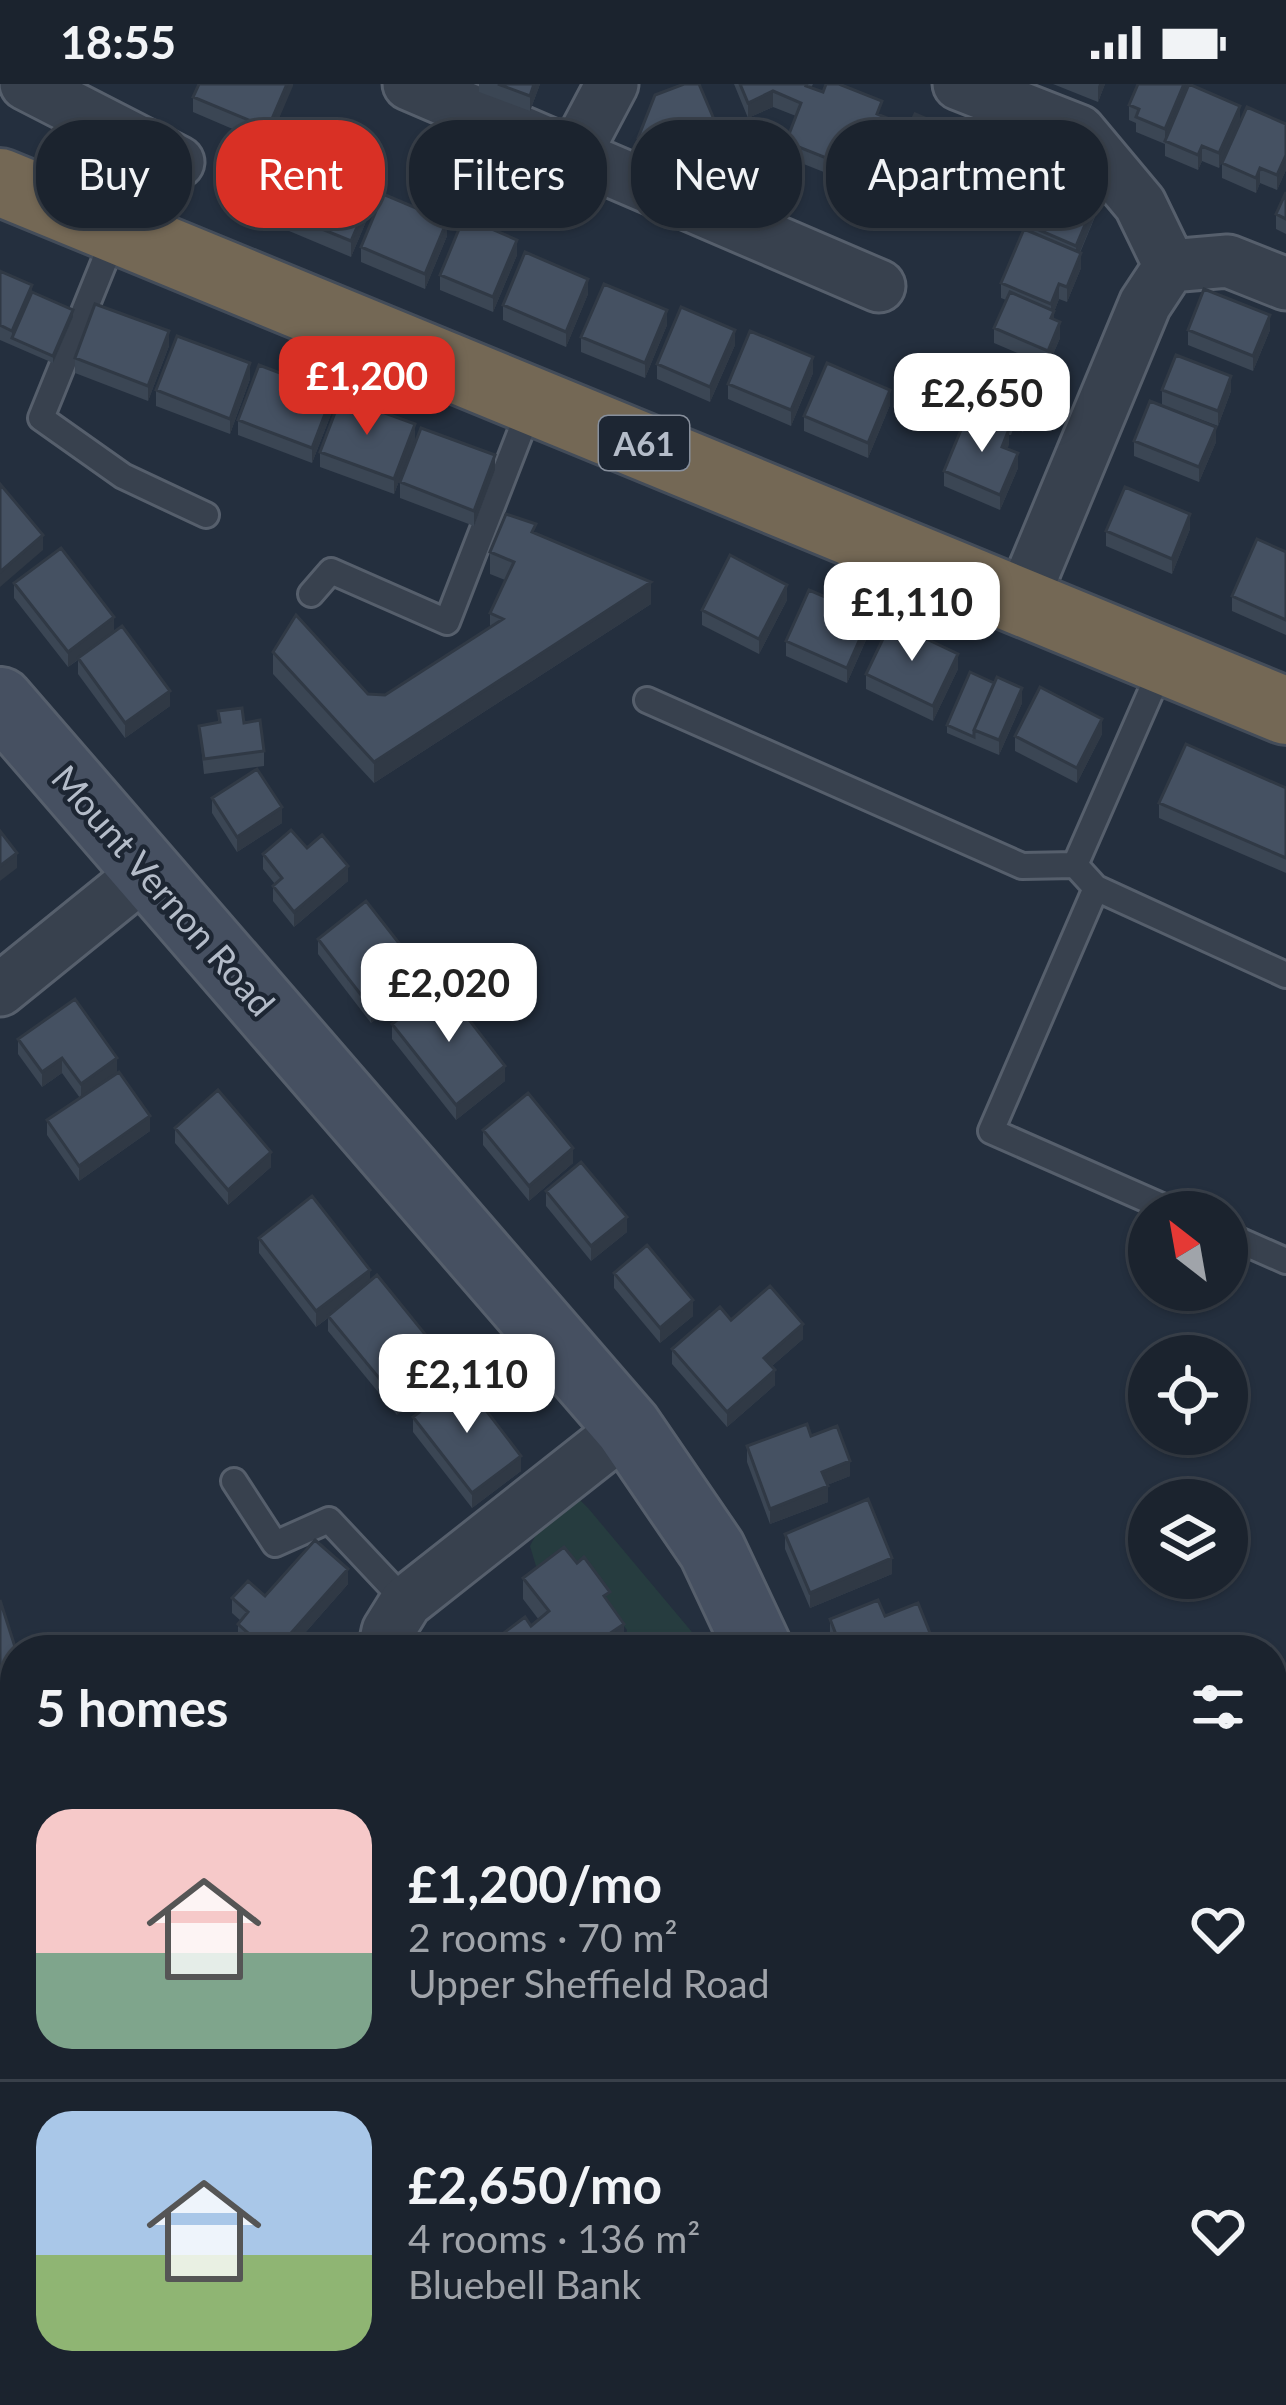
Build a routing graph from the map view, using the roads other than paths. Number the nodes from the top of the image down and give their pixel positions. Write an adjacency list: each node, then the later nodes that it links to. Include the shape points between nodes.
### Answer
1 (26, 84): 5 (street)
2 (409, 84): 6 (street)
3 (613, 84): 7 (street)
4 (959, 84): 11 (street, via 1079,131 1140,204)
5 (96, 120)
6 (497, 120)
7 (593, 120)
8 (607, 166): 13 (street)
9 (0, 182): 10 (highway, A61)
10 (116, 232): 14 (highway, A61); 15 (lane, via 41,418 124,476)
11 (1170, 266): 12 (street, via 1228,261); 17 (street, via 1145,304)
12 (1286, 284)
13 (879, 286)
14 (535, 398): 16 (lane, via 447,622 331,571); 17 (highway, A61)
15 (206, 515)
16 (311, 594)
17 (1022, 600): 18 (highway, A61)
18 (1165, 658): 21 (highway, A61); 22 (lane)
19 (647, 700): 22 (lane, via 1022,866)
20 (0, 701): 23 (street, Mount Vernon Road)
21 (1286, 711)
22 (1075, 865): 24 (lane)
23 (147, 872): 26 (street); 30 (street, Mount Vernon Road)
24 (1096, 888): 25 (lane); 27 (lane, via 991,1131)
25 (1286, 975)
26 (0, 991)
27 (1128, 1191)
28 (1248, 1244): 29 (lane)
29 (1286, 1261)
30 (628, 1427): 32 (street); 34 (street, Mount Vernon Road, via 712,1550)
31 (234, 1481): 32 (lane, via 275,1544 329,1520)
32 (406, 1602): 33 (street)
33 (387, 1635)
34 (752, 1635)

